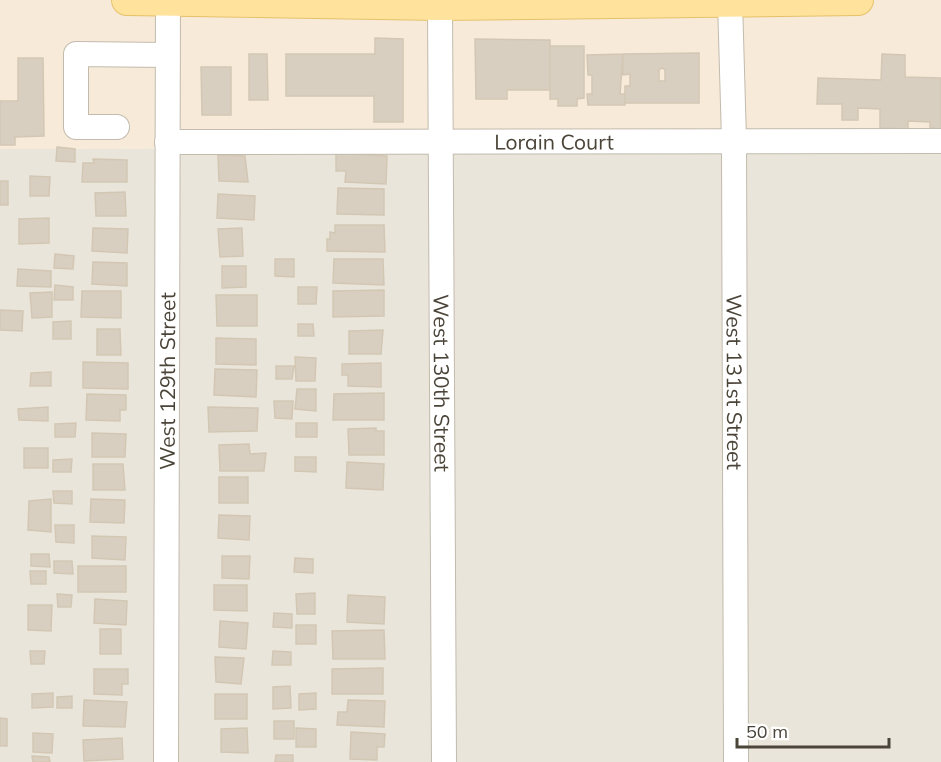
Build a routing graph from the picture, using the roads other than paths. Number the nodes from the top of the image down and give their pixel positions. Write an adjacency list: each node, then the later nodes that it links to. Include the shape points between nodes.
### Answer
1 (127, 0): 4 (main road)
2 (802, 0): 3 (main road); 6 (main road)
3 (858, 0)
4 (168, 1): 7 (main road); 10 (street, West 129th Street)
5 (514, 1): 6 (main road); 9 (main road)
6 (730, 1): 13 (street, West 131st Street)
7 (247, 2): 8 (main road)
8 (398, 2): 9 (main road)
9 (440, 5): 12 (street, West 130th Street)
10 (167, 55): 11 (street, via 76,54 76,127); 15 (street, West 129th Street)
11 (117, 128)
12 (441, 141): 13 (street, Lorain Court); 15 (street, Lorain Court); 17 (street, West 130th Street)
13 (734, 141): 14 (street, Lorain Court); 18 (street, West 131st Street)
14 (941, 141)
15 (167, 142): 16 (street, West 129th Street)
16 (166, 762)
17 (444, 762)
18 (736, 762)

